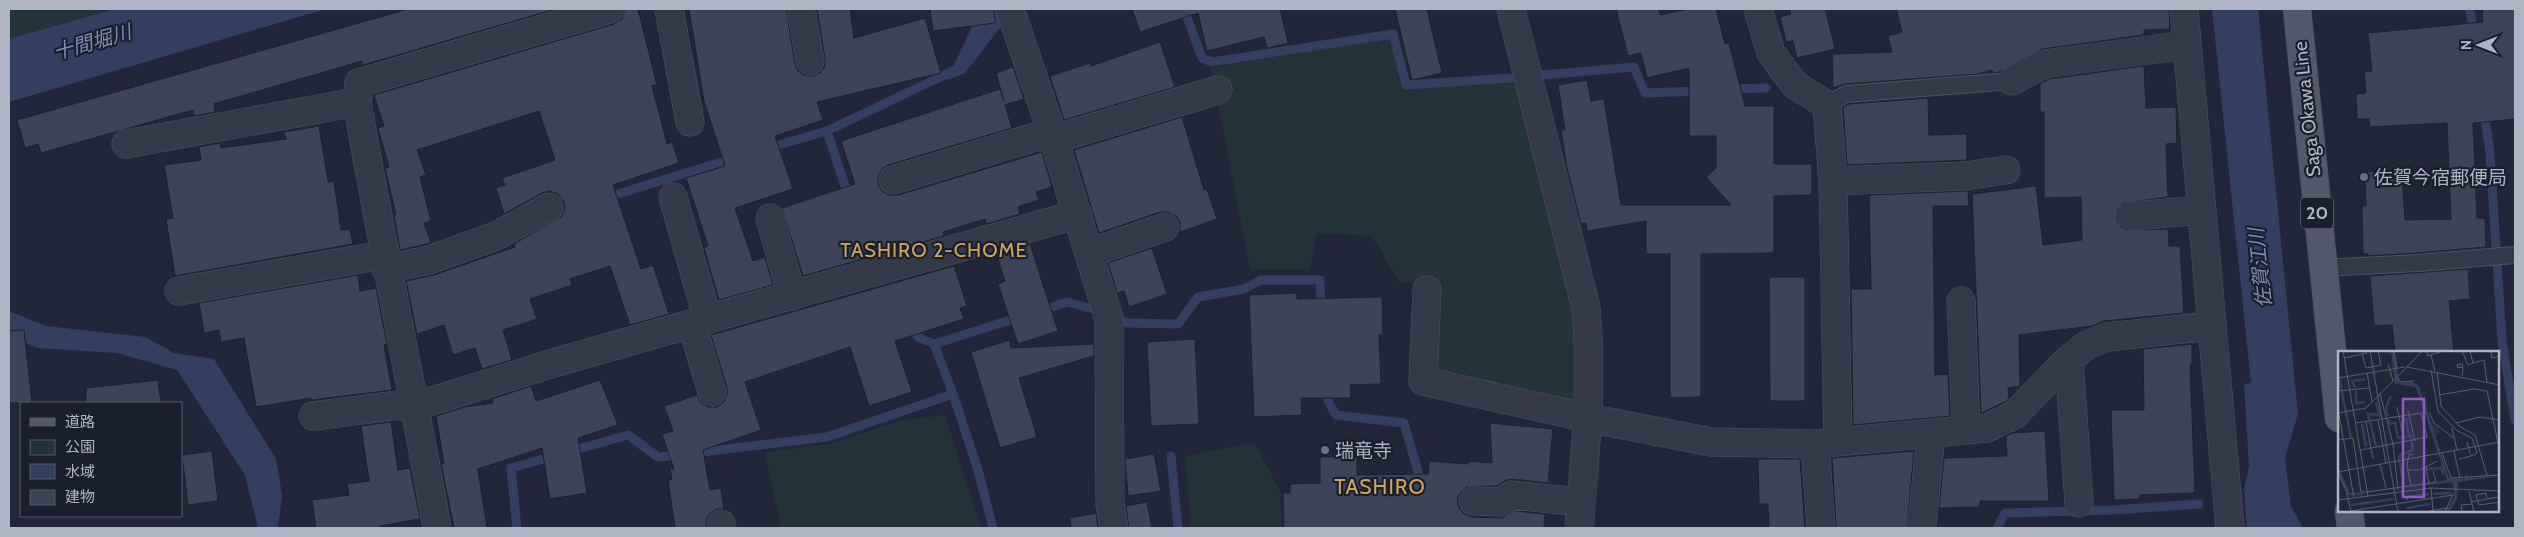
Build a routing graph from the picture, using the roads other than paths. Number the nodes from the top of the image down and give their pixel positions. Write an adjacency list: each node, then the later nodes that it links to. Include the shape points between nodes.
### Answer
1 (610, 9): 13 (street, via 359,84)
2 (670, 9): 15 (street)
3 (801, 9): 10 (street)
4 (1510, 9): 43 (street, via 1586,308)
5 (1758, 9): 14 (street, via 1771,53 1796,85)
6 (2184, 9): 9 (street)
7 (2297, 9): 31 (main road, Saga Okawa Line / 20)
8 (1011, 12): 16 (street)
9 (2187, 45): 11 (street, via 2044,64); 23 (street)
10 (810, 61)
11 (2012, 81): 14 (lane, via 1846,94)
12 (1218, 90): 16 (street, via 1068,135)
13 (357, 102): 17 (street); 30 (street)
14 (1827, 105): 20 (street)
15 (690, 122)
16 (1053, 136): 19 (street, via 1035,137); 24 (street)
17 (126, 144)
18 (2006, 170): 20 (street, via 1965,176)
19 (893, 180)
20 (1833, 181): 46 (street)
21 (674, 197): 36 (street)
22 (549, 207): 30 (street, via 496,236 429,260)
23 (2202, 210): 25 (street); 37 (street)
24 (1078, 214): 28 (street); 34 (street)
25 (2132, 216)
26 (770, 218): 34 (street)
27 (1165, 227): 28 (street)
28 (1090, 253): 53 (street, via 1108,312 1110,504)
29 (2513, 255): 31 (lane)
30 (385, 262): 33 (street); 40 (street)
31 (2323, 268): 41 (main road, Saga Okawa Line / 20)
32 (1427, 290): 43 (street, via 1422,380)
33 (179, 291)
34 (792, 296): 36 (street)
35 (1961, 301): 44 (street)
36 (700, 323): 39 (street); 40 (street, via 557,362)
37 (2212, 326): 38 (street, via 2106,337); 55 (street)
38 (2069, 359): 44 (street, via 2014,415 1987,428); 48 (street)
39 (712, 392)
40 (416, 406): 42 (street, via 398,405); 52 (street)
41 (2338, 409)
42 (312, 416)
43 (1588, 418): 46 (street, via 1711,442); 50 (street)
44 (1966, 430): 45 (street)
45 (1931, 434): 46 (street); 51 (street)
46 (1826, 442): 54 (street)
47 (1473, 502): 50 (street, via 1504,502 1511,495)
48 (2079, 503)
49 (2349, 512): 56 (main road)
50 (1580, 515)
51 (1922, 526)
52 (437, 528)
53 (1114, 528)
54 (1821, 528)
55 (2230, 528)
56 (2350, 528)

